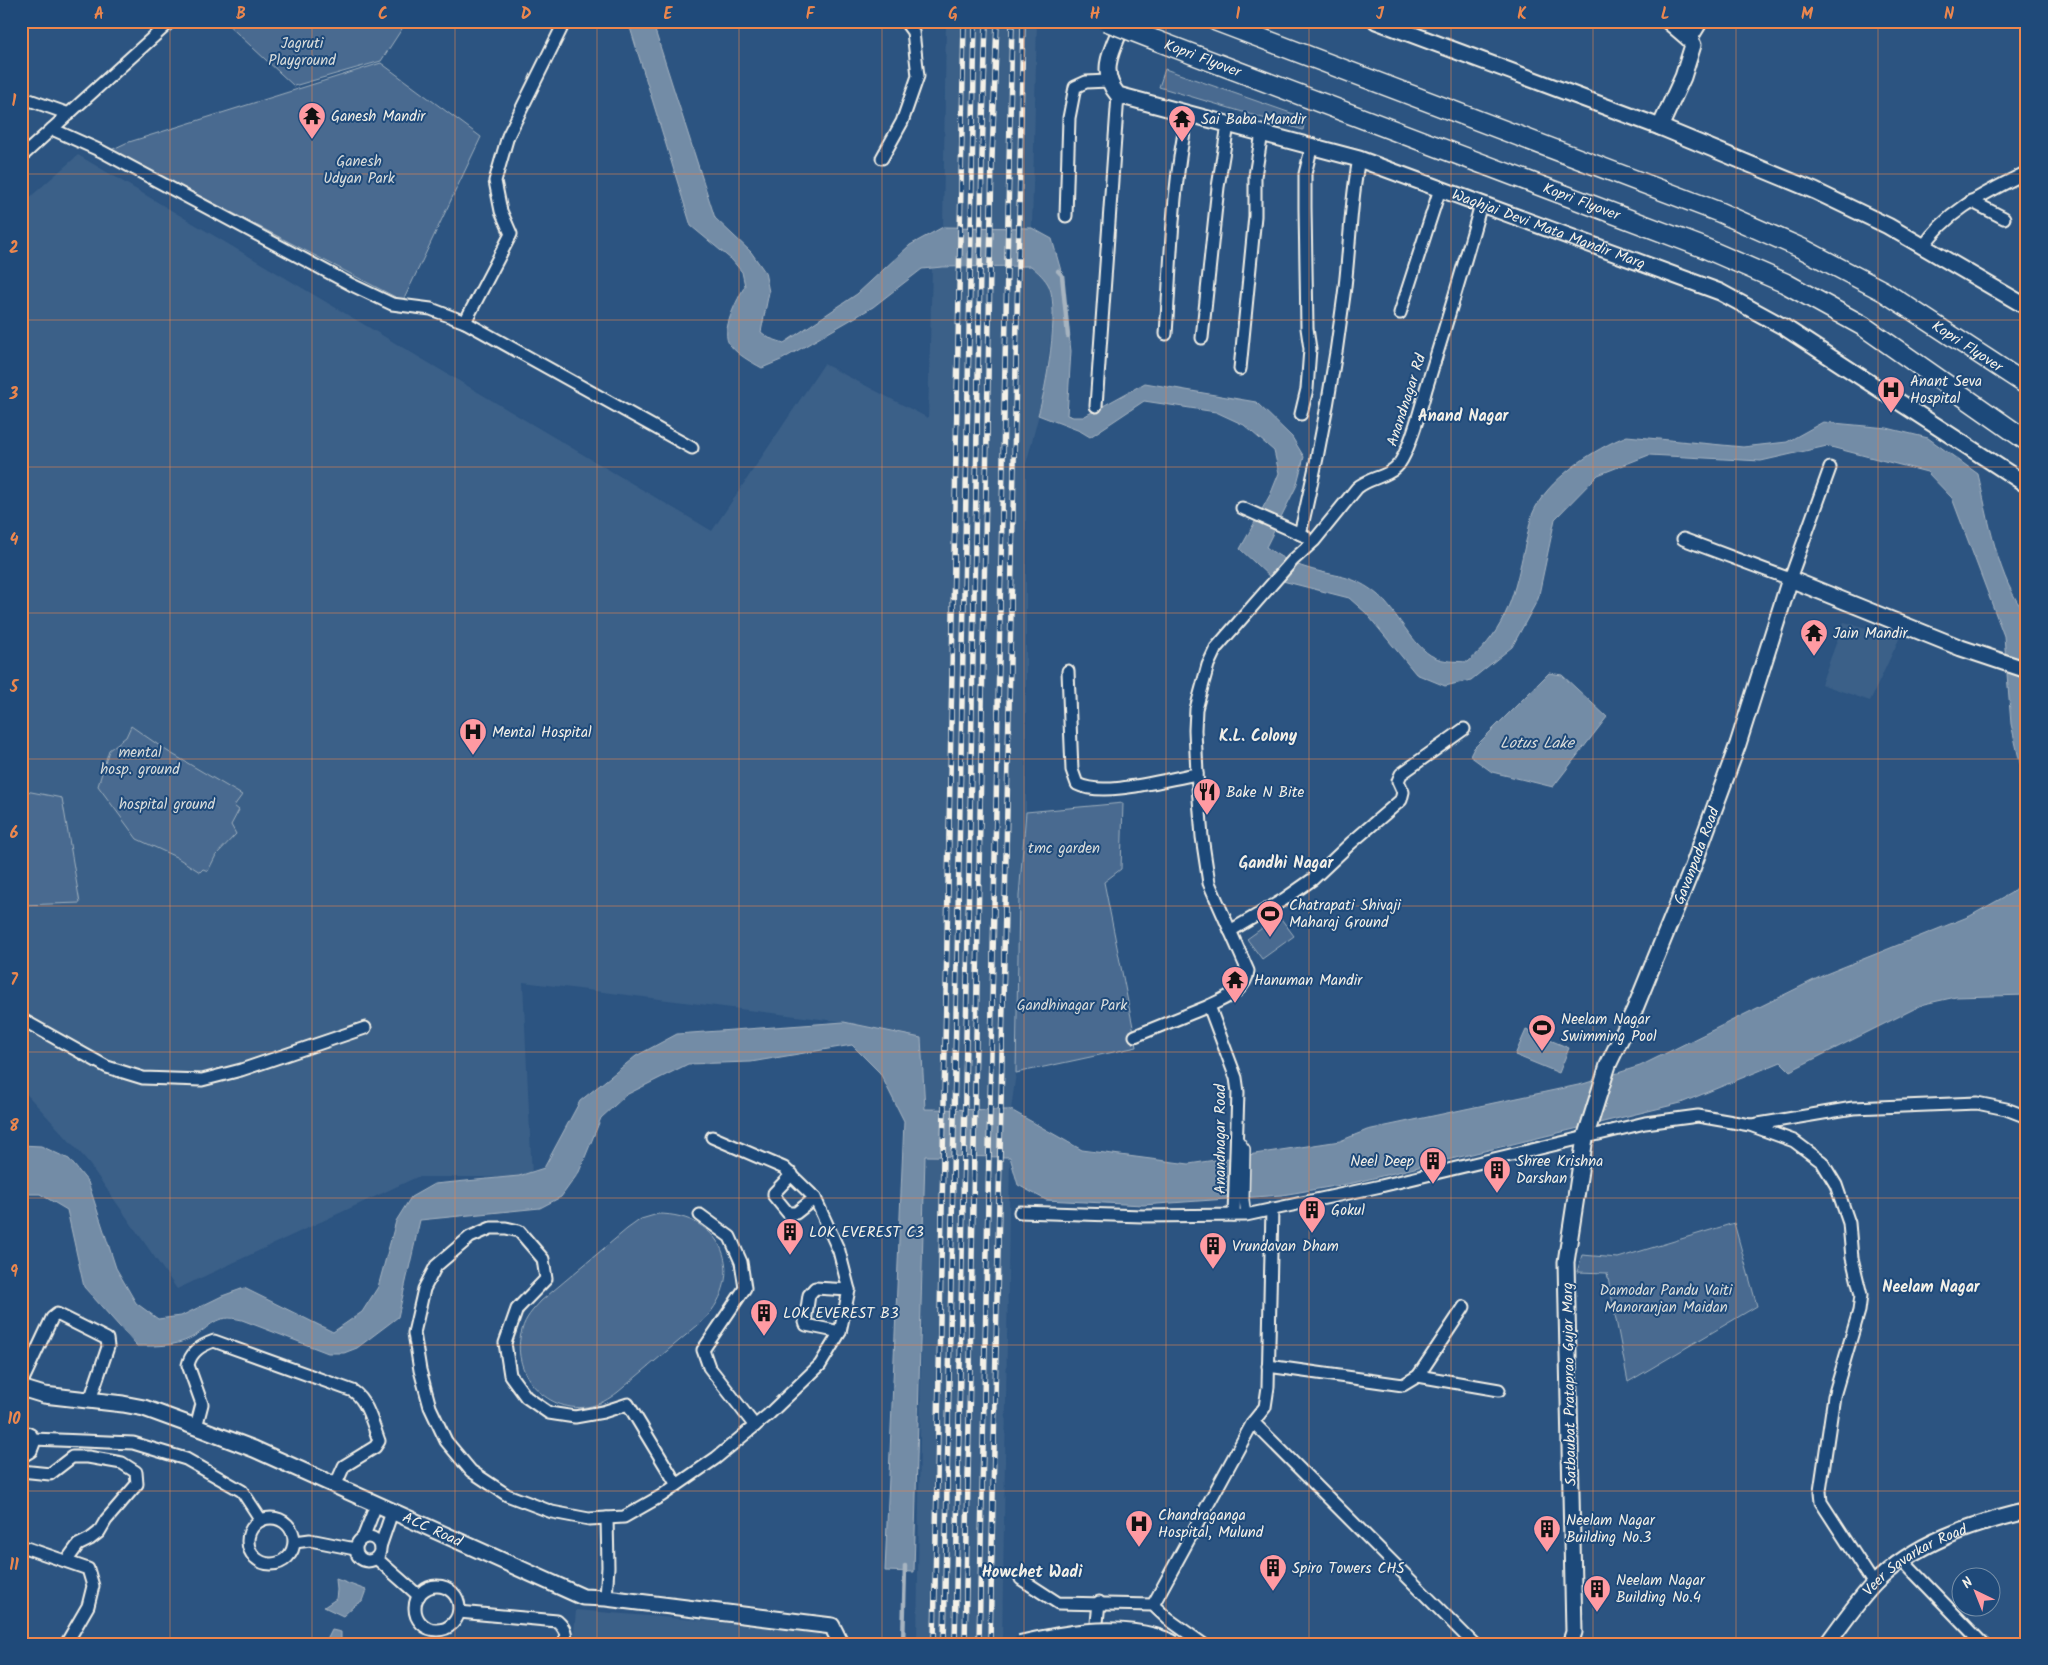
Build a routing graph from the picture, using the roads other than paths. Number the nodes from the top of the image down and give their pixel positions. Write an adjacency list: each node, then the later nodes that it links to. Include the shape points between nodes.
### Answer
1 (171, 21): 15 (street)
2 (565, 21): 34 (street, via 508,136 495,181 501,211 511,234)
3 (905, 21): 22 (street, via 913,32 918,76 902,122)
4 (1106, 21): 41 (highway, Kopri Flyover, bridge, via 1702,247 1785,283 1863,326)
5 (1124, 21): 11 (street, via 1108,62)
6 (1216, 21): 38 (highway, Kopri Flyover, via 1719,212 1803,249 1882,291)
7 (1376, 21): 17 (street)
8 (1668, 21): 10 (street)
9 (1703, 23): 10 (street)
10 (1689, 39): 17 (street, via 1693,45 1691,56)
11 (1108, 81): 12 (street); 29 (street, via 1086,82 1076,87 1069,118)
12 (1118, 95): 14 (street, Waghjai Devi Mata Mandir Marg); 39 (street)
13 (21, 97): 15 (street)
14 (1188, 113): 16 (street, Waghjai Devi Mata Mandir Marg); 35 (street, via 1178,172)
15 (69, 114): 18 (street)
16 (1228, 125): 19 (street, Waghjai Devi Mata Mandir Marg); 36 (street, via 1218,186)
17 (1660, 127): 31 (street, via 1815,191)
18 (52, 128): 21 (street); 34 (street, via 392,304 431,309)
19 (1262, 133): 20 (street, Waghjai Devi Mata Mandir Marg); 37 (street, via 1255,176 1255,216)
20 (1312, 145): 23 (street, Waghjai Devi Mata Mandir Marg); 40 (street, via 1305,174 1310,349 1307,389)
21 (21, 157)
22 (882, 158)
23 (1359, 159): 26 (street, Waghjai Devi Mata Mandir Marg); 46 (street, via 1342,315)
24 (2022, 174): 25 (street); 27 (street)
25 (2027, 184)
26 (1440, 189): 28 (street, Waghjai Devi Mata Mandir Marg); 33 (street)
27 (1971, 201): 30 (street); 31 (street, via 1933,232)
28 (1481, 204): 44 (street, Waghjai Devi Mata Mandir Marg, via 1720,292 1784,327); 48 (street, Anandnagar Rd, via 1401,462 1381,477 1361,484)
29 (1066, 216)
30 (2004, 218)
31 (1924, 247): 32 (street)
32 (2027, 307)
33 (1400, 313)
34 (466, 322): 42 (street)
35 (1166, 334)
36 (1202, 338)
37 (1240, 368)
38 (2027, 385)
39 (1096, 406)
40 (1301, 414)
41 (2027, 441)
42 (692, 448)
43 (1830, 468): 49 (street)
44 (2021, 481)
45 (1242, 508): 46 (street)
46 (1300, 534): 48 (street)
47 (1683, 539): 49 (street)
48 (1314, 541): 53 (street, Anandnagar Rd, via 1293,560 1216,648 1196,709)
49 (1790, 579): 50 (street, via 1961,648); 61 (street, Gavanpada Road, via 1738,744 1680,902 1608,1064)
50 (2027, 670)
51 (1068, 671): 53 (street, via 1072,770 1077,784 1095,790)
52 (1464, 729): 54 (street, via 1401,774 1398,781 1404,792 1401,800 1313,878)
53 (1197, 774): 54 (street, via 1209,883)
54 (1230, 931): 55 (street, via 1248,971 1247,980 1242,987)
55 (1209, 1006): 58 (street); 68 (street, Anandnagar Road, via 1236,1078)
56 (21, 1019): 57 (street, via 107,1067 143,1078 202,1080)
57 (366, 1028)
58 (1135, 1036)
59 (2027, 1117): 60 (street, via 1977,1103 1853,1108)
60 (1750, 1125): 61 (street, via 1698,1116); 100 (street, via 1794,1141 1822,1162 1836,1185 1849,1224 1852,1258 1862,1295 1834,1396 1820,1491 1821,1502)
61 (1586, 1132): 65 (street); 114 (street, Satbaubat Prataprao Gujar Marg, via 1566,1262 1574,1632)
62 (712, 1137): 63 (street)
63 (792, 1174): 64 (street); 64 (street, via 774,1193 788,1213 796,1213)
64 (815, 1198): 69 (street, via 839,1251)
65 (1272, 1209): 68 (street); 72 (street)
66 (1020, 1212): 68 (street)
67 (700, 1215): 79 (street, via 730,1237 741,1262 745,1288 703,1350 709,1367)
68 (1240, 1215)
69 (849, 1290): 71 (street); 71 (street, via 815,1288 809,1295 806,1325)
70 (1464, 1307): 73 (street)
71 (840, 1332): 79 (street, via 820,1365)
72 (1268, 1366): 73 (street, via 1403,1385); 78 (street, via 1265,1407)
73 (1418, 1376): 76 (street)
74 (21, 1384): 77 (street, via 52,1318 57,1314 107,1339 108,1347)
75 (21, 1388): 77 (street, ACC Road, via 44,1395)
76 (1499, 1390)
77 (90, 1400): 80 (street, ACC Road, via 144,1408)
78 (1253, 1422): 104 (street); 113 (street)
79 (755, 1426): 85 (street)
80 (196, 1427): 86 (street, ACC Road); 86 (street, via 202,1404 188,1365 189,1358 205,1344 214,1341 353,1391 362,1401 380,1441 344,1466)
81 (21, 1430): 82 (street, via 28,1432)
82 (33, 1439): 83 (street, via 31,1452); 91 (street, via 133,1443 186,1459 242,1492)
83 (21, 1456)
84 (21, 1471): 97 (street, via 50,1474 72,1457 88,1457 122,1463 136,1472 137,1484 99,1532 78,1545)
85 (677, 1485): 90 (street, via 624,1517); 90 (street, via 628,1404 575,1417 549,1413 526,1397 510,1375 505,1343 517,1309 546,1279 544,1259 518,1231 491,1228 470,1237 436,1266 424,1289 414,1333 430,1407 446,1441 471,1471 507,1495 552,1512 589,1519)
86 (336, 1486): 87 (street, ACC Road)
87 (376, 1505): 89 (street, ACC Road); 92 (street)
88 (2027, 1511): 98 (street, Veer Savarkar Road, via 1945,1536)
89 (392, 1512): 96 (street); 102 (street, ACC Road, via 583,1597)
90 (607, 1518): 102 (street)
91 (261, 1520): 93 (street, via 277,1518 284,1522 290,1527); 93 (street, via 250,1531 248,1539 256,1559 270,1564 284,1560)
92 (362, 1538): 95 (street); 96 (street, via 373,1538)
93 (295, 1542): 95 (street, via 310,1540)
94 (21, 1546): 97 (street)
95 (355, 1549): 96 (street, via 364,1561)
96 (378, 1553): 101 (street)
97 (67, 1560): 106 (street, via 88,1569 93,1586 88,1606)
98 (1902, 1560): 100 (street, Veer Savarkar Road); 116 (street)
99 (1021, 1579): 103 (street, via 1058,1602)
100 (1874, 1584): 115 (street, Veer Savarkar Road)
101 (419, 1596): 105 (street, via 432,1587 446,1588 457,1598); 105 (street, via 415,1610 426,1628 447,1628)
102 (606, 1598): 108 (street, ACC Road, via 832,1626)
103 (1099, 1602): 104 (street); 110 (street)
104 (1153, 1605): 112 (street)
105 (459, 1612): 107 (street, via 557,1621 564,1627)
106 (66, 1644)
107 (565, 1644)
108 (841, 1644)
109 (1020, 1644): 111 (main road, bridge, via 1104,1631 1134,1632)
110 (1095, 1644)
111 (1173, 1644)
112 (1203, 1644)
113 (1474, 1644)
114 (1570, 1644)
115 (1827, 1644)
116 (1983, 1644)

